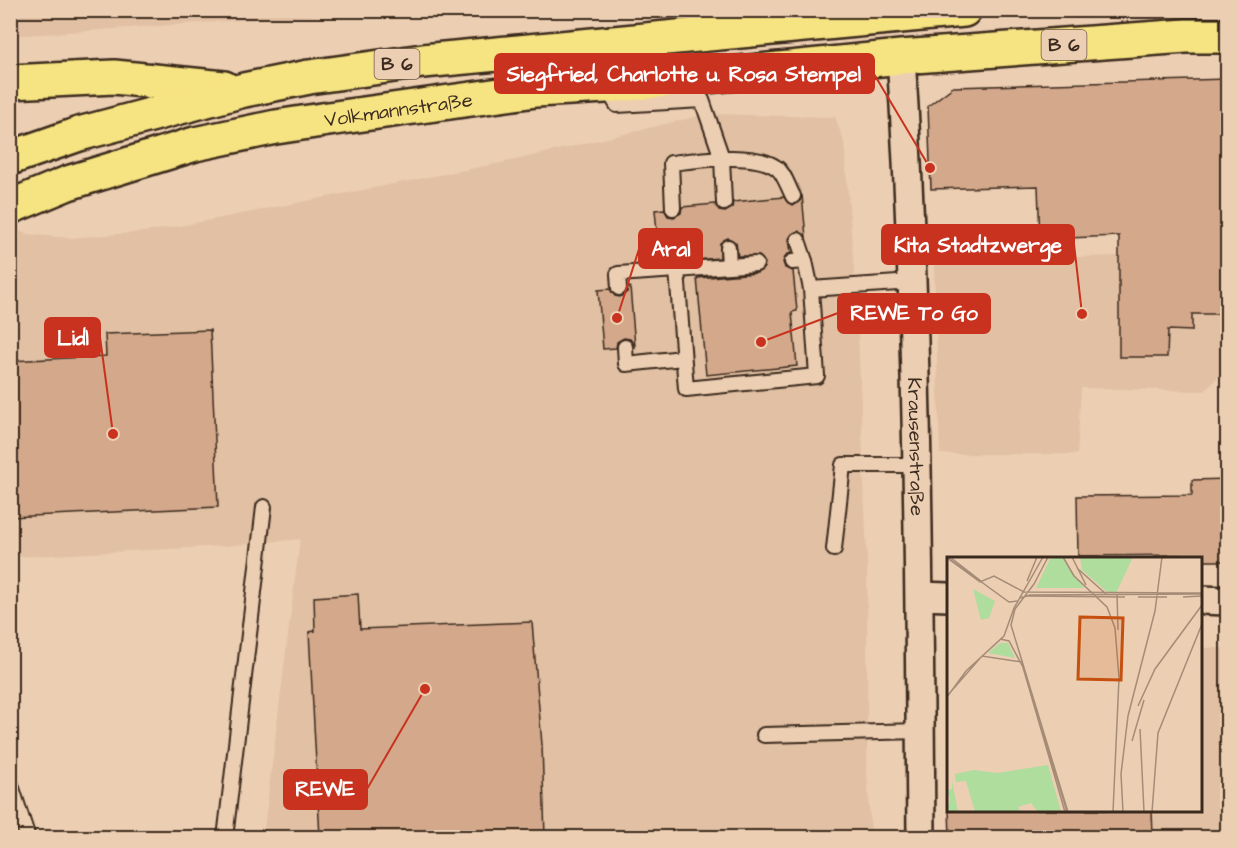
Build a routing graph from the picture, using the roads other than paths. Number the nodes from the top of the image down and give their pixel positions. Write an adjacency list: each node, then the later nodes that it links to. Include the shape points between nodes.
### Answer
1 (964, 10): 6 (main road, B 6, via 423,61)
2 (1227, 36): 3 (main road, Volkmannstraße / B 6)
3 (902, 57): 5 (main road, Volkmannstraße / B 6); 19 (street, Krausenstraße)
4 (10, 82): 6 (main road, via 114,77)
5 (606, 86): 7 (lane, via 617,105 702,100); 11 (main road, Volkmannstraße / B 6, via 536,90 276,127 195,144 68,183)
6 (244, 90): 8 (main road, B 6, via 79,134)
7 (722, 158): 9 (lane, via 754,159 778,168); 10 (lane); 12 (lane, via 671,163)
8 (10, 159)
9 (793, 196)
10 (724, 203)
11 (10, 207)
12 (673, 208)
13 (798, 240): 21 (lane, via 799,262)
14 (728, 247): 17 (lane)
15 (675, 252): 18 (lane)
16 (756, 264): 17 (lane)
17 (729, 266): 18 (lane)
18 (677, 270): 20 (lane, via 618,274); 23 (lane)
19 (912, 282): 21 (lane); 24 (street, Krausenstraße)
20 (619, 288)
21 (811, 289): 23 (lane, via 817,376 686,389)
22 (625, 347): 23 (lane, via 626,364)
23 (684, 358)
24 (917, 465): 26 (lane, via 843,465); 27 (street, Krausenstraße)
25 (264, 507): 35 (lane)
26 (834, 549)
27 (920, 596): 28 (street); 31 (street, Krausenstraße)
28 (947, 597)
29 (1202, 600): 30 (street)
30 (1227, 601)
31 (920, 730): 32 (lane); 36 (street, Krausenstraße)
32 (764, 735)
33 (10, 782): 34 (lane)
34 (28, 837)
35 (225, 837)
36 (921, 837)

